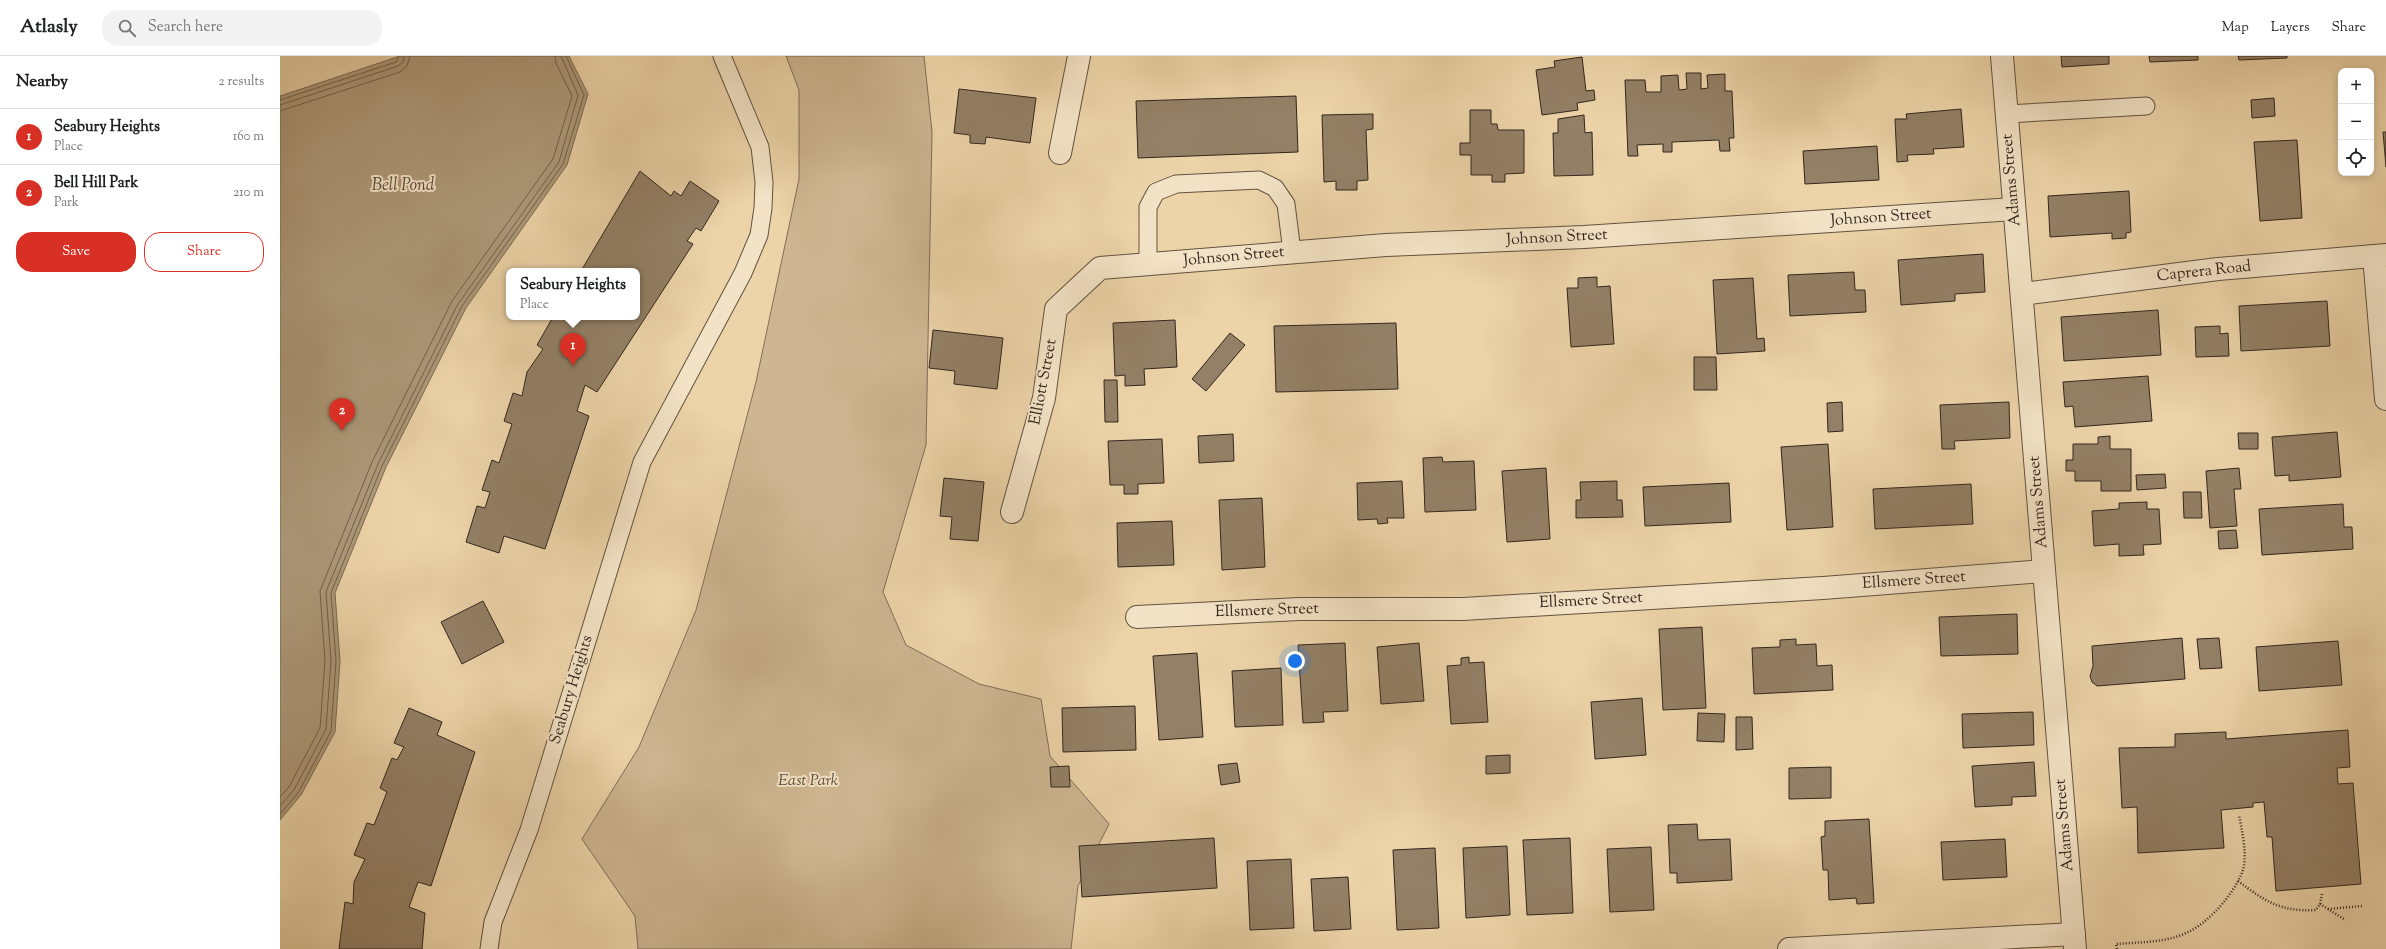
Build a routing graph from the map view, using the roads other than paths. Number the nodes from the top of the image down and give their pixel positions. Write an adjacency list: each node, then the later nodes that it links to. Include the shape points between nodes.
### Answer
1 (722, 56): 18 (lane, Seabury Heights, via 760,148 764,182 759,235 743,273 642,462 529,830 493,922)
2 (1079, 56): 6 (street)
3 (2002, 56): 5 (street, Adams Street)
4 (2146, 106): 5 (lane)
5 (2007, 114): 7 (street, Adams Street)
6 (1060, 153)
7 (2014, 209): 8 (street, Johnson Street, via 1584,237 1386,245); 12 (street, Adams Street)
8 (1292, 252): 10 (street, Johnson Street); 10 (lane, via 1286,204 1275,188 1260,180 1176,184 1156,192 1148,207)
9 (2380, 255): 12 (street, Caprera Road, via 2218,269); 13 (street)
10 (1148, 264): 11 (street, Johnson Street)
11 (1100, 268): 14 (street, Elliott Street, via 1056,309 1044,398)
12 (2022, 294): 15 (street, Adams Street)
13 (2386, 399)
14 (1012, 512)
15 (2044, 571): 16 (street, Ellsmere Street, via 1823,588 1463,609 1299,609); 17 (street, Adams Street)
16 (1137, 617)
17 (2075, 941): 19 (street)
18 (489, 949)
19 (1789, 949)

